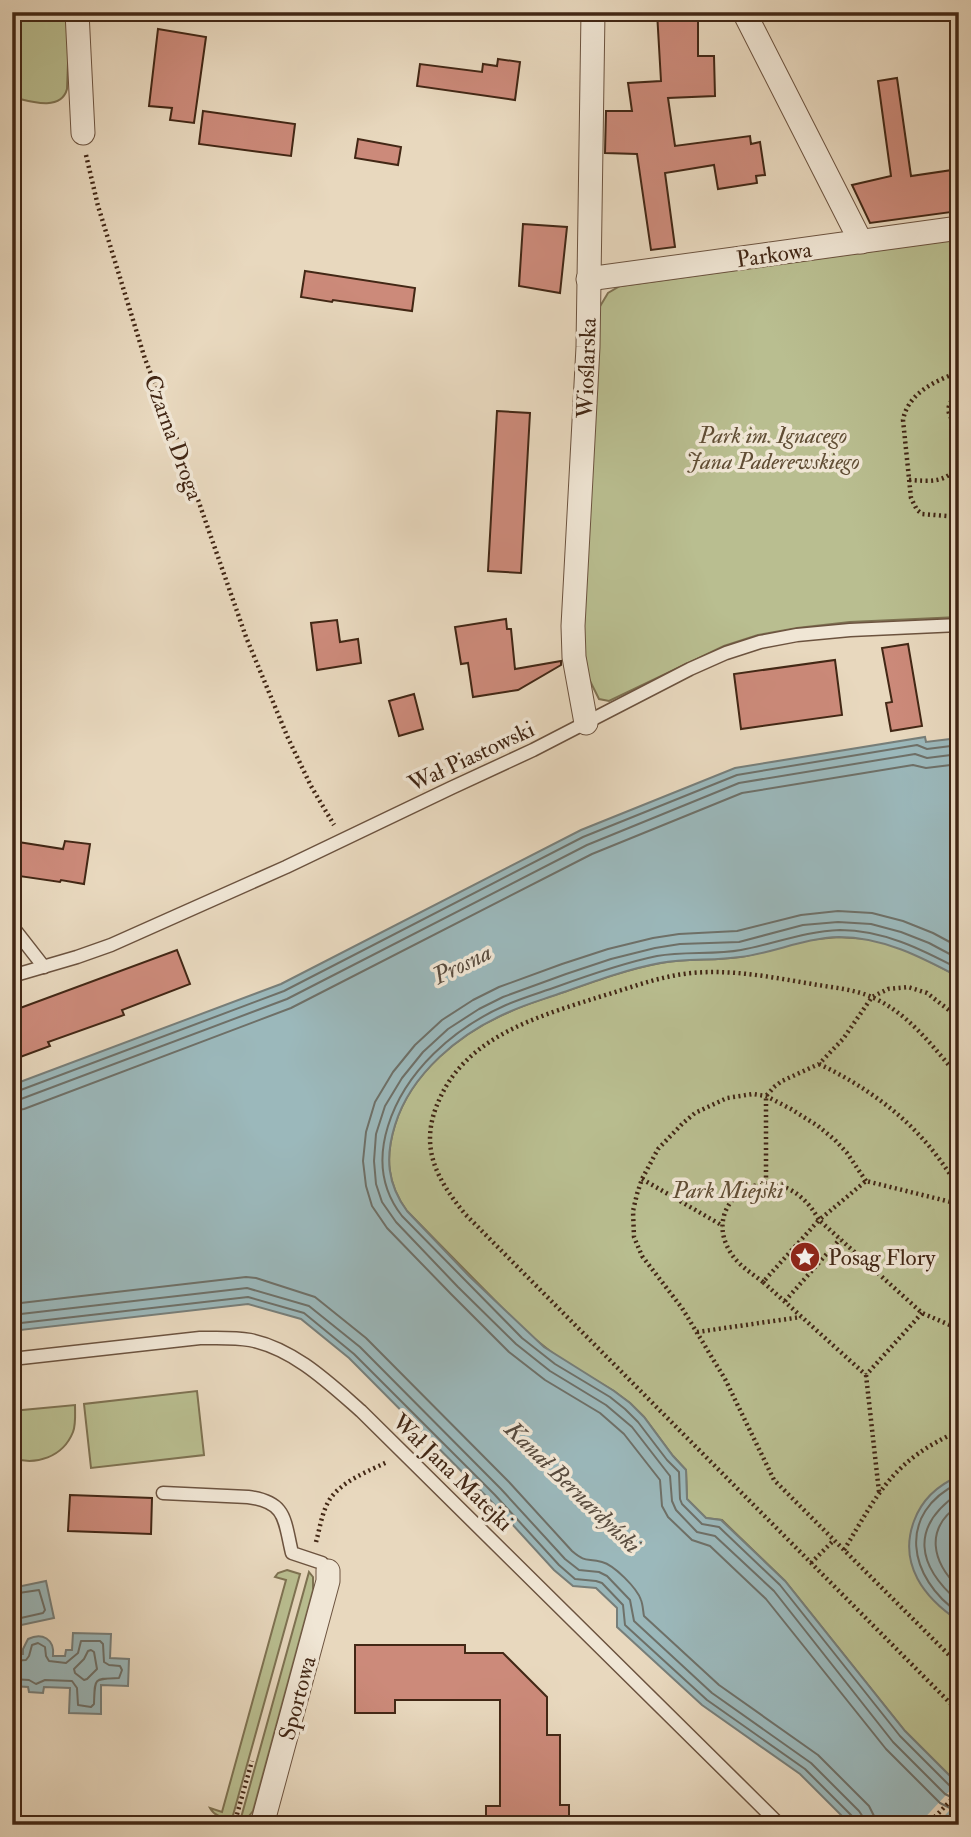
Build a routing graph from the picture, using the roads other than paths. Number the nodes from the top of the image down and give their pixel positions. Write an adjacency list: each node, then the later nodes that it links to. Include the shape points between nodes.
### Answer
1 (77, 12): 4 (street)
2 (593, 12): 7 (street, Wioślarska)
3 (744, 12): 6 (street)
4 (83, 133)
5 (959, 228): 6 (street, Parkowa)
6 (861, 242): 7 (street, Parkowa)
7 (588, 279): 9 (street, Wioślarska, via 573,626)
8 (959, 625): 9 (lane, Wał Piastowski, via 850,629 760,642 690,669)
9 (586, 723): 11 (lane, Wał Piastowski, via 343,841 111,945)
10 (12, 926): 11 (lane)
11 (44, 967): 12 (lane, Wał Piastowski)
12 (12, 976)
13 (12, 1359): 17 (lane, Wał Jana Matejki, via 200,1338 250,1340 286,1354 361,1411)
14 (163, 1493): 15 (lane, via 248,1497 272,1503 285,1521 292,1553)
15 (319, 1565): 16 (street, Sportowa, via 328,1581)
16 (262, 1825)
17 (780, 1825)

